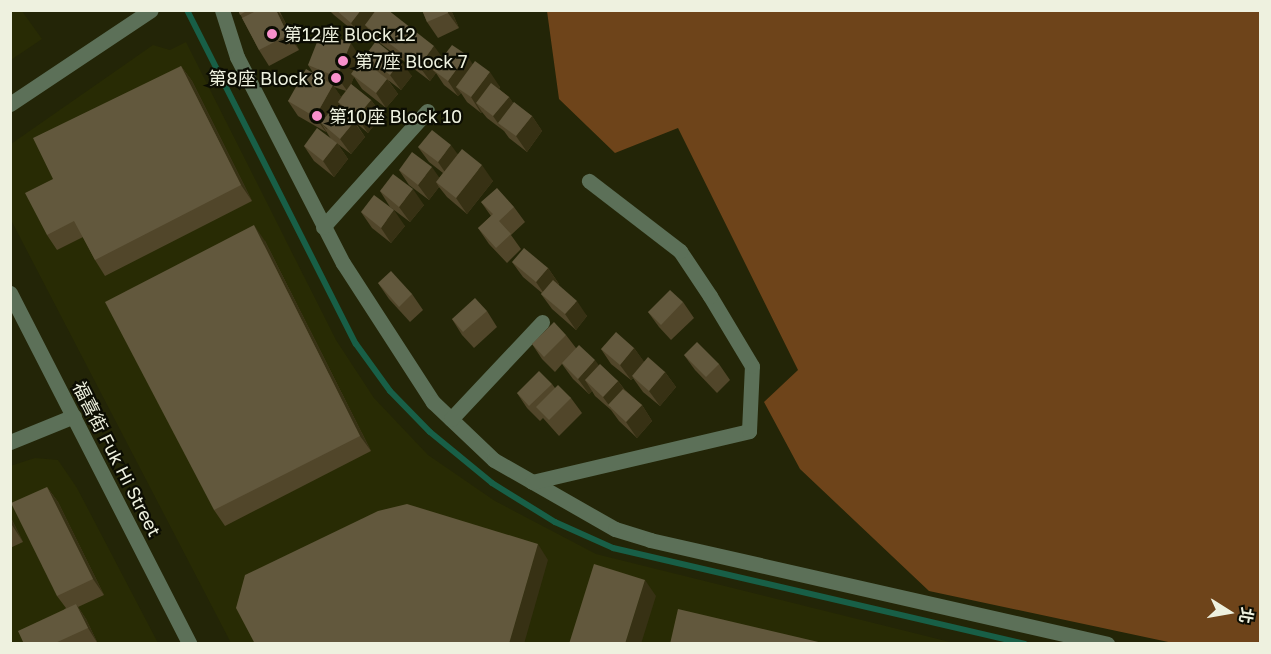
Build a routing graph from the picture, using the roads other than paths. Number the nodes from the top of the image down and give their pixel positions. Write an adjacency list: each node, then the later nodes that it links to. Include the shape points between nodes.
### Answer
1 (151, 10): 3 (street)
2 (222, 10): 6 (street, via 237,57)
3 (10, 104)
4 (428, 111): 6 (street)
5 (589, 181): 12 (street, via 680,251 710,296 752,366 749,431)
6 (323, 227): 10 (street, via 433,402)
7 (10, 293): 9 (street, 福喜街 Fuk Hi Street)
8 (542, 322): 10 (street)
9 (74, 416): 11 (street); 13 (street, 福喜街 Fuk Hi Street)
10 (451, 419): 12 (street, via 494,460)
11 (10, 442)
12 (532, 482): 14 (street, via 615,529 650,540)
13 (190, 644)
14 (1107, 644)

